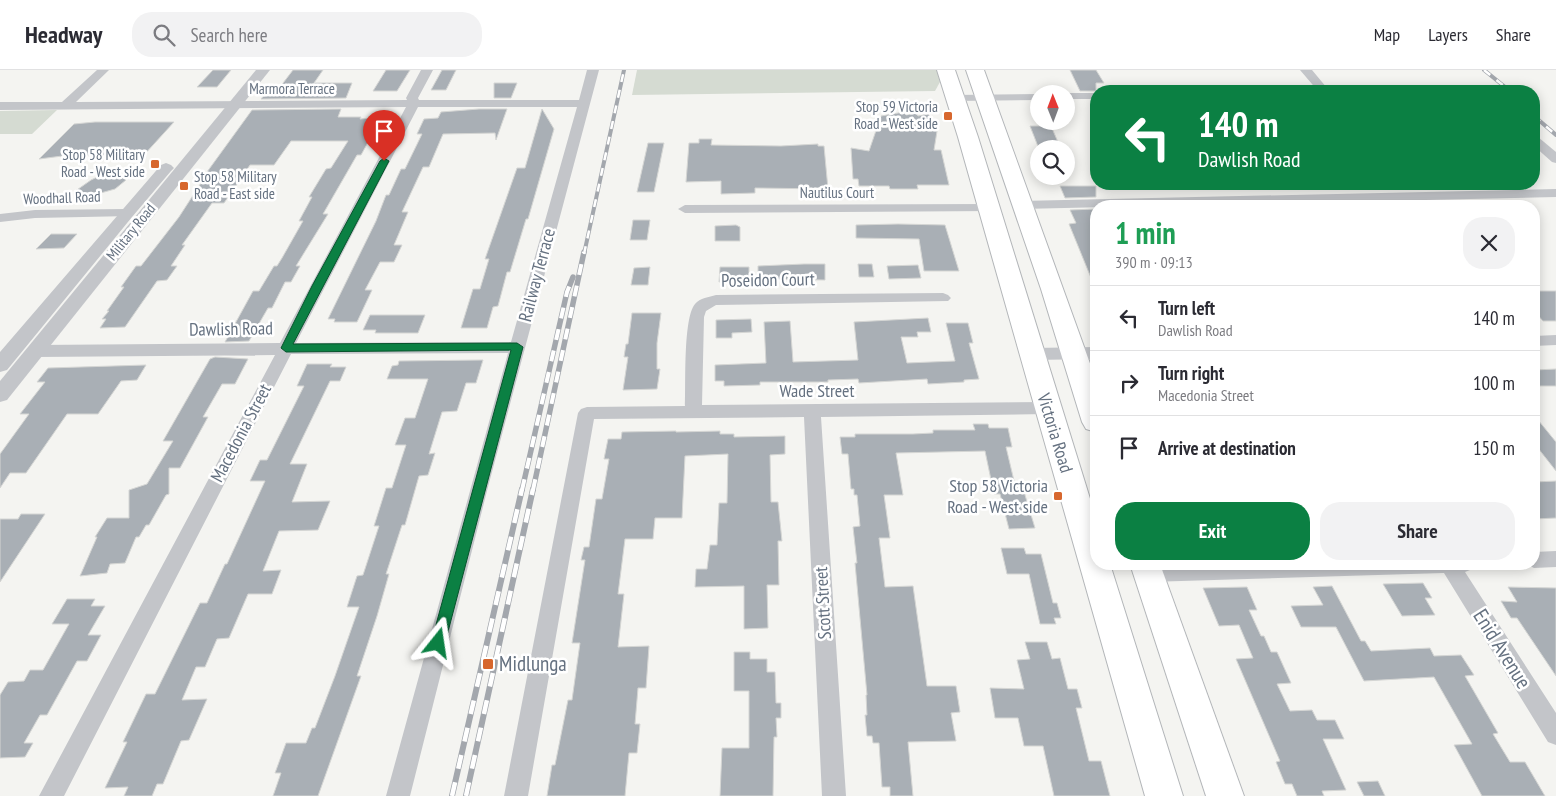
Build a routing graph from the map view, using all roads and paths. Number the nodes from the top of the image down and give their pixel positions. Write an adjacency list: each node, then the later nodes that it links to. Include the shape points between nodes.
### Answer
1 (103, 70): 19 (street)
2 (252, 70): 17 (street, Military Road)
3 (263, 70): 17 (street, Military Road)
4 (427, 70): 16 (street, Macedonia Street, via 412,98)
5 (593, 70): 15 (street, Railway Terrace)
6 (946, 70): 13 (highway, Victoria Road)
7 (975, 70): 14 (highway)
8 (1306, 70): 9 (street)
9 (1320, 85)
10 (1075, 96): 11 (street)
11 (1090, 96)
12 (1030, 97): 14 (street)
13 (955, 98): 14 (street); 20 (highway, Victoria Road)
14 (984, 98): 21 (highway)
15 (584, 102): 16 (street, Marmora Terrace); 35 (street, Railway Terrace)
16 (414, 104): 17 (street, Marmora Terrace); 36 (street, Macedonia Street)
17 (229, 105): 19 (street, Marmora Terrace); 30 (street, Military Road); 37 (street, Military Road)
18 (0, 106): 19 (street, Marmora Terrace)
19 (65, 106)
20 (968, 137): 21 (highway); 28 (highway, Victoria Road)
21 (997, 137): 27 (highway)
22 (1540, 145): 23 (street)
23 (1556, 159)
24 (1556, 193): 25 (street)
25 (1268, 200)
26 (1090, 204): 27 (street)
27 (1021, 206): 38 (highway)
28 (989, 208): 29 (street, Nautilus Court); 39 (highway, Victoria Road)
29 (685, 209)
30 (126, 213): 31 (street, Woodhall Road); 40 (street, Military Road)
31 (0, 218)
32 (943, 298): 44 (street, Poseidon Court, via 716,300 704,303 696,317)
33 (1556, 340): 34 (street)
34 (1540, 341)
35 (517, 347): 36 (street, Dawlish Road); 54 (street, Railway Terrace)
36 (286, 348): 37 (street, Dawlish Road); 53 (street, Macedonia Street)
37 (36, 351): 42 (street, Military Road)
38 (1086, 353): 39 (street); 41 (highway)
39 (1032, 354): 43 (highway, Victoria Road)
40 (0, 365)
41 (1090, 381)
42 (0, 395)
43 (1047, 408): 45 (street, Wade Street); 46 (highway, Victoria Road)
44 (693, 411): 45 (street, Wade Street); 55 (street, Wade Street, via 587,413)
45 (812, 411): 56 (street, Scott Street)
46 (1090, 551)
47 (1556, 559): 48 (street)
48 (1540, 560)
49 (1096, 570): 57 (highway, Victoria Road)
50 (1147, 570): 58 (highway)
51 (1460, 570): 52 (street, Enid Avenue)
52 (1556, 734)
53 (51, 796)
54 (398, 796)
55 (516, 796)
56 (834, 796)
57 (1164, 796)
58 (1225, 796)

